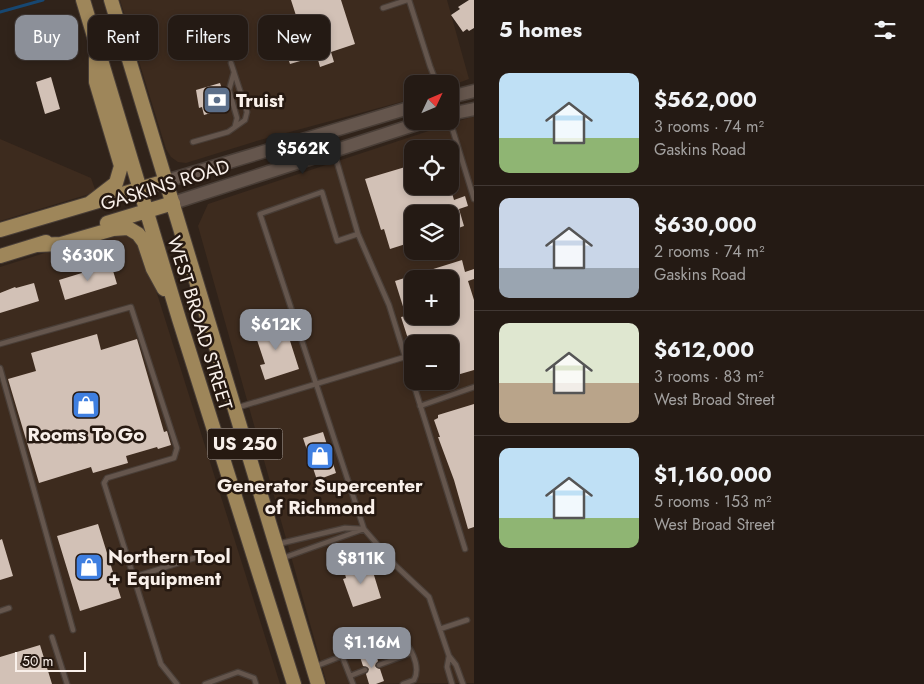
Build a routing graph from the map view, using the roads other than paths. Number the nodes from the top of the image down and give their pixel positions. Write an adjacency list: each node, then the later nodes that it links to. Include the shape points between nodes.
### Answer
1 (83, 0): 5 (main road, WEST BROAD STREET / US 250)
2 (111, 0): 21 (main road, WEST BROAD STREET / US 250)
3 (408, 0): 4 (lane); 10 (lane)
4 (383, 8)
5 (88, 17)
6 (96, 60): 24 (main road, via 96,82 120,166 116,182)
7 (101, 60): 22 (main road, WEST BROAD STREET / US 250)
8 (231, 63): 9 (lane)
9 (234, 71): 16 (lane, via 229,90 237,118); 16 (lane, via 247,112 245,120)
10 (434, 75)
11 (474, 91): 12 (main road)
12 (459, 95)
13 (404, 109): 21 (main road, GASKINS ROAD)
14 (474, 109): 15 (main road)
15 (459, 112)
16 (235, 126): 19 (lane, via 228,132)
17 (404, 128): 20 (main road, GASKINS ROAD)
18 (453, 130): 23 (lane)
19 (193, 142)
20 (333, 150): 25 (main road, GASKINS ROAD); 28 (lane)
21 (166, 181): 22 (main road, GASKINS ROAD); 25 (main road, WEST BROAD STREET / US 250)
22 (140, 189): 24 (main road, GASKINS ROAD); 26 (main road, WEST BROAD STREET / US 250)
23 (474, 199)
24 (90, 203): 27 (main road, GASKINS ROAD)
25 (173, 203): 26 (main road, GASKINS ROAD); 39 (main road, WEST BROAD STREET / US 250)
26 (146, 211): 29 (main road, GASKINS ROAD); 31 (main road, WEST BROAD STREET / US 250)
27 (0, 230)
28 (358, 234): 33 (lane, via 383,289); 35 (lane, via 337,241 322,192 260,214)
29 (37, 245): 30 (main road, GASKINS ROAD); 31 (main road, via 61,244 118,228 133,230 144,242 153,270)
30 (0, 256)
31 (179, 319): 63 (main road, WEST BROAD STREET / US 250)
32 (0, 344): 45 (lane, via 130,307 177,448 174,458 107,478 104,483)
33 (404, 356): 35 (lane)
34 (0, 368): 50 (lane)
35 (318, 384): 39 (lane); 40 (lane)
36 (474, 387): 38 (lane)
37 (415, 390): 38 (lane)
38 (420, 406): 42 (lane)
39 (235, 408): 41 (main road, WEST BROAD STREET / US 250)
40 (364, 529): 41 (lane, via 345,528); 44 (lane); 49 (lane, via 429,597)
41 (275, 545): 44 (main road, WEST BROAD STREET / US 250)
42 (465, 550)
43 (204, 555): 45 (lane)
44 (279, 560): 56 (main road, WEST BROAD STREET / US 250)
45 (134, 577): 60 (lane, via 161,664)
46 (10, 608): 47 (lane)
47 (0, 611)
48 (467, 620): 49 (lane)
49 (440, 628): 54 (lane)
50 (74, 630)
51 (52, 636): 59 (lane)
52 (411, 654): 53 (lane, via 406,642 396,638); 55 (lane); 66 (lane, via 417,671 414,680)
53 (342, 656): 56 (lane); 58 (lane)
54 (449, 656): 67 (lane, via 447,667); 68 (lane)
55 (379, 665)
56 (313, 668): 64 (main road, WEST BROAD STREET / US 250)
57 (365, 670): 58 (lane)
58 (350, 676): 65 (lane)
59 (67, 684)
60 (177, 684)
61 (205, 684): 62 (lane, via 238,672 254,678)
62 (256, 684)
63 (294, 684)
64 (318, 684)
65 (353, 684)
66 (404, 684)
67 (452, 684)
68 (463, 684)

